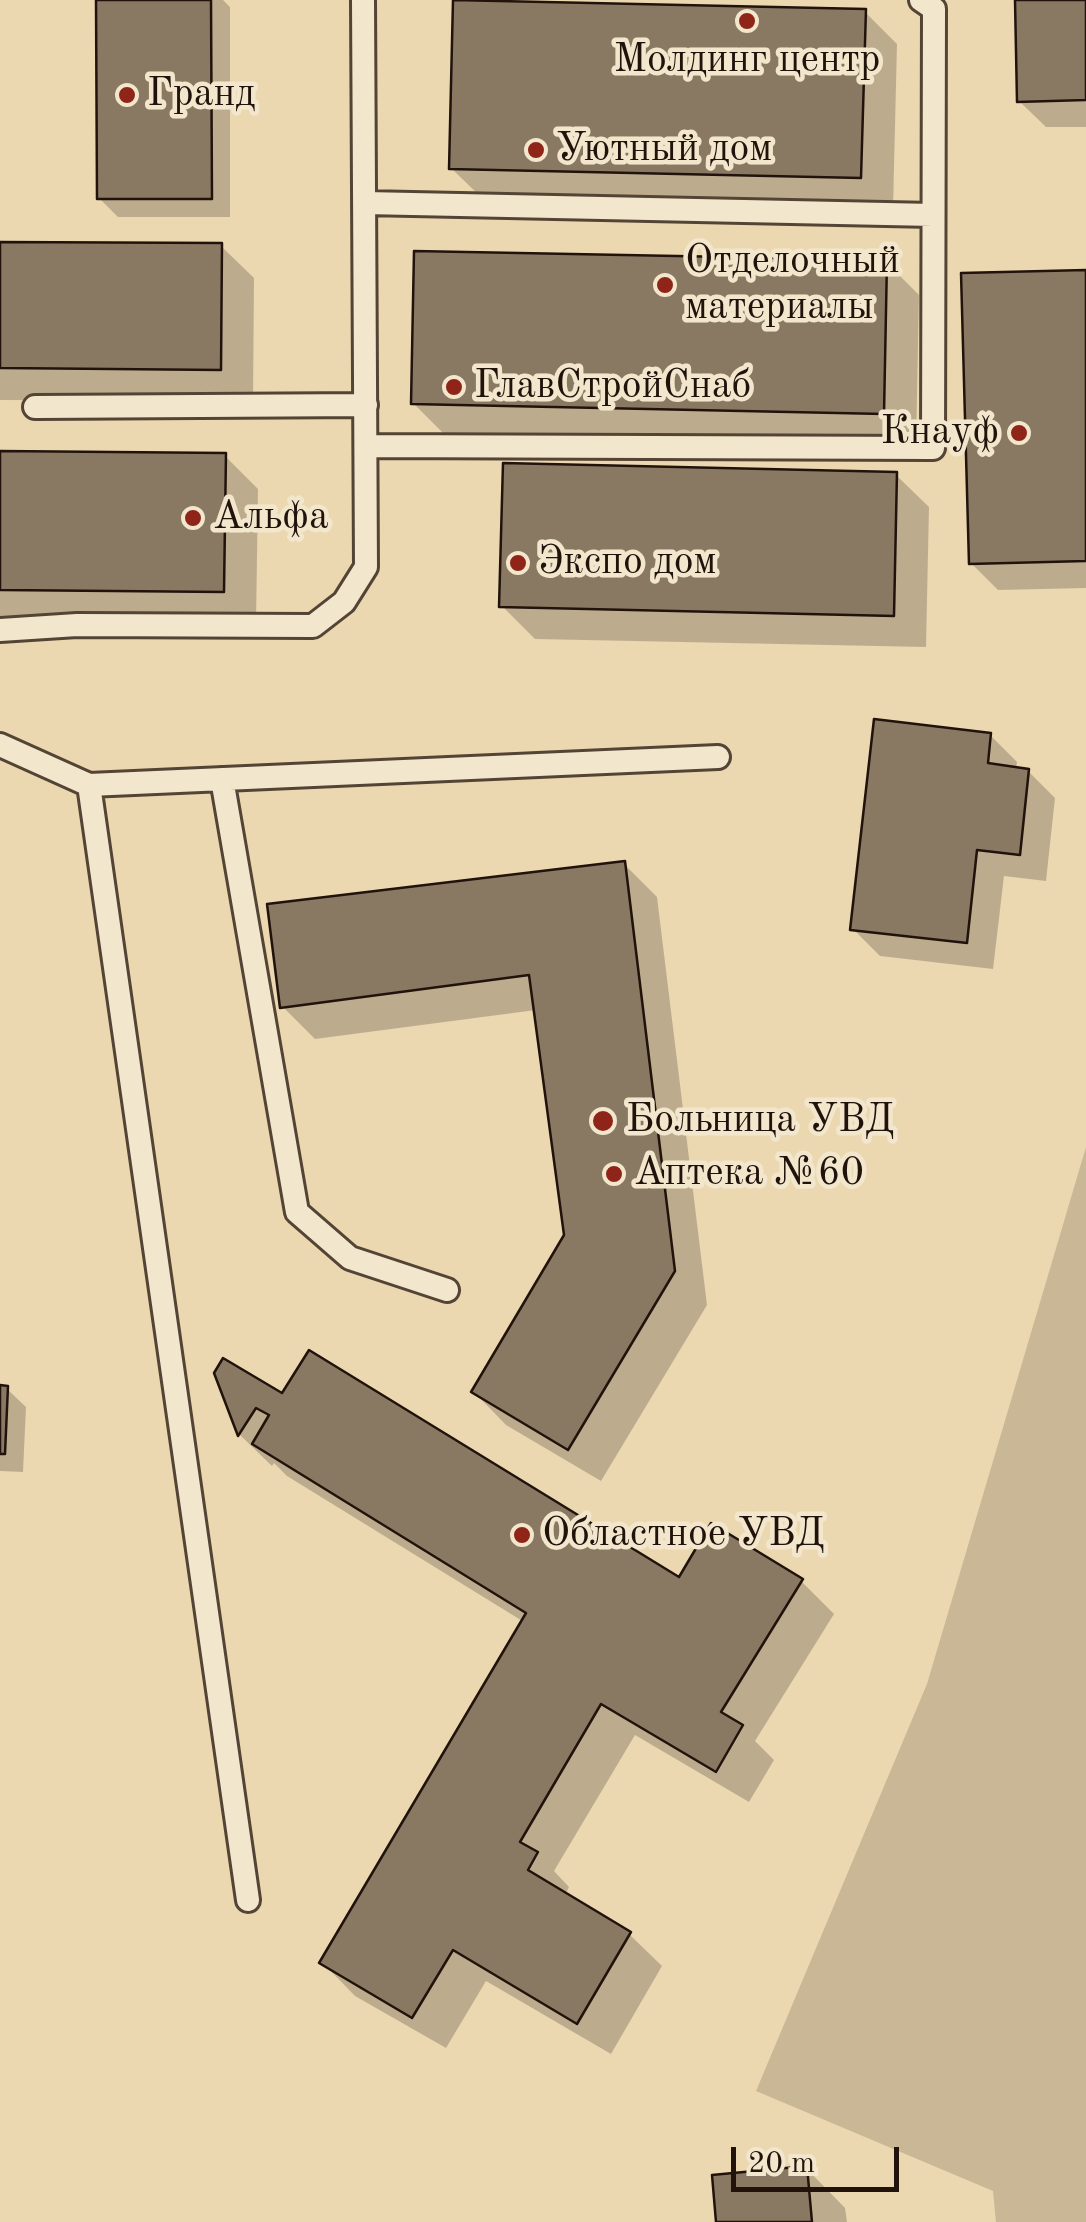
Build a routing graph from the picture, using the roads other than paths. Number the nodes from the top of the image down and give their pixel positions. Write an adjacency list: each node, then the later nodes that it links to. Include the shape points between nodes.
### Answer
1 (363, 0): 3 (lane)
2 (921, 0): 4 (lane, via 934,9)
3 (364, 203): 4 (lane); 5 (lane)
4 (933, 215): 7 (lane, via 933,448)
5 (366, 405): 6 (lane); 7 (lane)
6 (35, 406)
7 (366, 446): 8 (lane, via 366,567 344,602 313,626)
8 (0, 630)
9 (0, 746): 12 (lane)
10 (718, 757): 11 (lane)
11 (222, 779): 12 (lane); 13 (lane, via 297,1212 350,1258)
12 (89, 785): 14 (lane)
13 (447, 1290)
14 (248, 1900)

